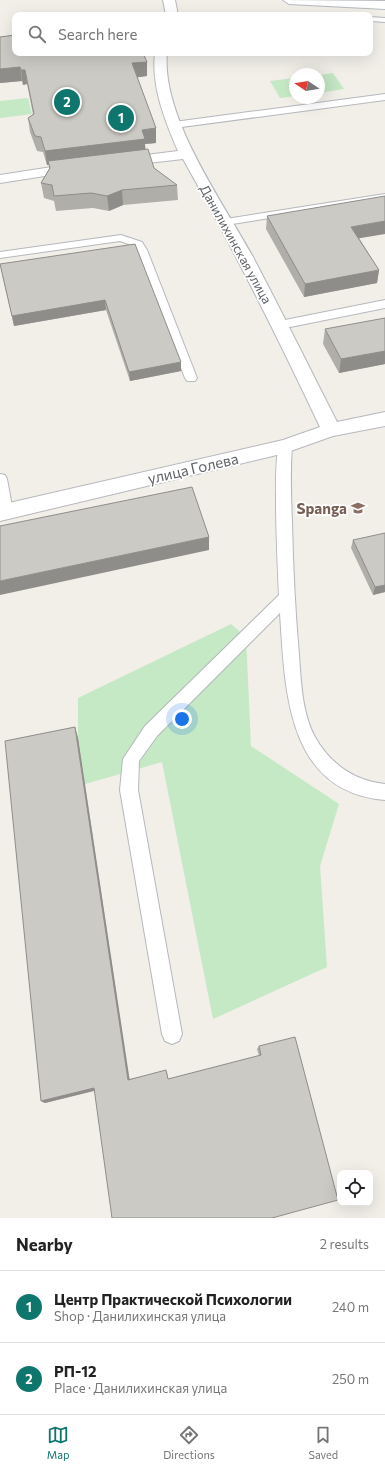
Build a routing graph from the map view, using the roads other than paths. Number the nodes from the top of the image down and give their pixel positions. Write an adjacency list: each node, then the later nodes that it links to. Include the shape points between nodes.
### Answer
1 (169, 0): 4 (street)
2 (289, 0): 3 (street)
3 (385, 5)
4 (171, 12)
5 (373, 18): 6 (lane)
6 (385, 20)
7 (161, 56): 9 (street, Данилихинская улица, via 162,81)
8 (385, 97): 9 (lane)
9 (174, 125): 10 (street, Данилихинская улица)
10 (186, 154): 11 (street); 15 (street, Данилихинская улица)
11 (108, 164)
12 (92, 166): 13 (street)
13 (0, 179)
14 (385, 197): 15 (lane)
15 (226, 222): 18 (street, Данилихинская улица)
16 (0, 255): 19 (lane, via 121,238 138,244)
17 (385, 304): 18 (lane)
18 (280, 324): 21 (street, Данилихинская улица)
19 (191, 378)
20 (385, 419): 21 (street, улица Голева)
21 (331, 430): 22 (street, улица Голева)
22 (285, 446): 24 (street, улица Голева); 25 (lane)
23 (0, 479): 24 (lane)
24 (3, 512)
25 (286, 598): 26 (lane, via 294,688 304,732 314,750 346,781); 27 (lane, via 151,731 131,759 129,790)
26 (385, 792)
27 (172, 1034)

